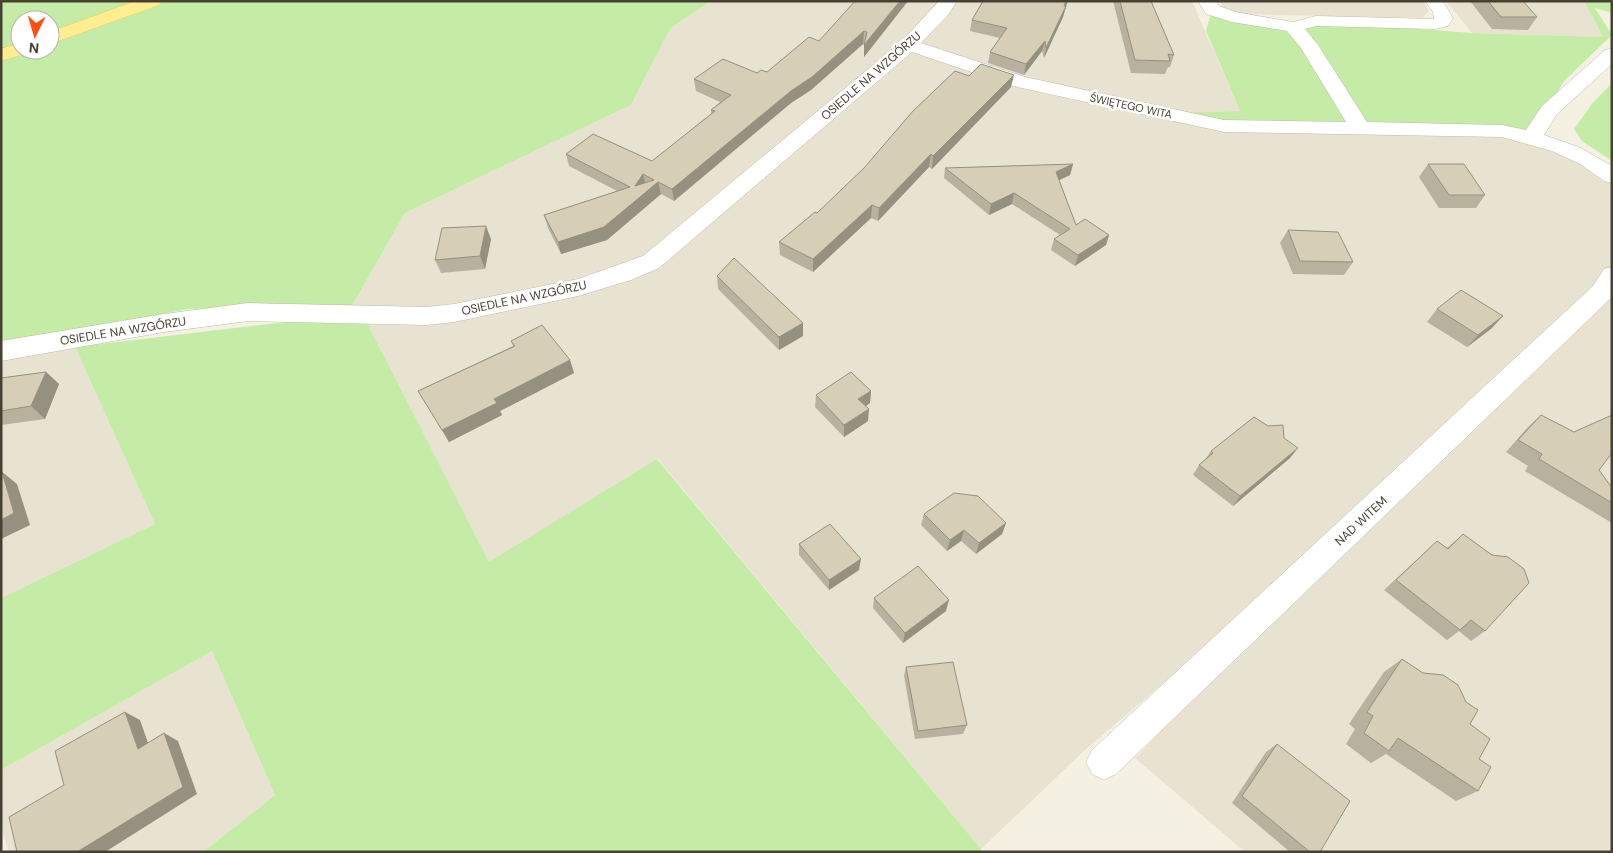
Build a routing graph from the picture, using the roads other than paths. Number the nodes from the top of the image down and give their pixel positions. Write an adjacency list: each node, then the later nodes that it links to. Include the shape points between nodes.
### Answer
1 (153, 1): 6 (main road)
2 (948, 1): 7 (street, OSIEDLE NA WZGÓRZU, via 942,12)
3 (1207, 1): 5 (street, via 1212,10 1232,18)
4 (1434, 1): 5 (street, via 1444,18 1435,24 1316,21)
5 (1293, 27): 9 (street, via 1309,45)
6 (60, 34)
7 (909, 45): 9 (street, ŚWIĘTEGO WITA, via 1020,82 1224,126); 13 (street, OSIEDLE NA WZGÓRZU, via 651,262 629,272 582,287 464,312 427,316 248,312)
8 (1612, 54): 10 (street, via 1549,110)
9 (1360, 128): 10 (street, ŚWIĘTEGO WITA, via 1502,131)
10 (1533, 136): 11 (street, ŚWIĘTEGO WITA, via 1598,165)
11 (1612, 176)
12 (1612, 275): 14 (street, NAD WITEM, via 1602,292)
13 (1, 351)
14 (1104, 762)

